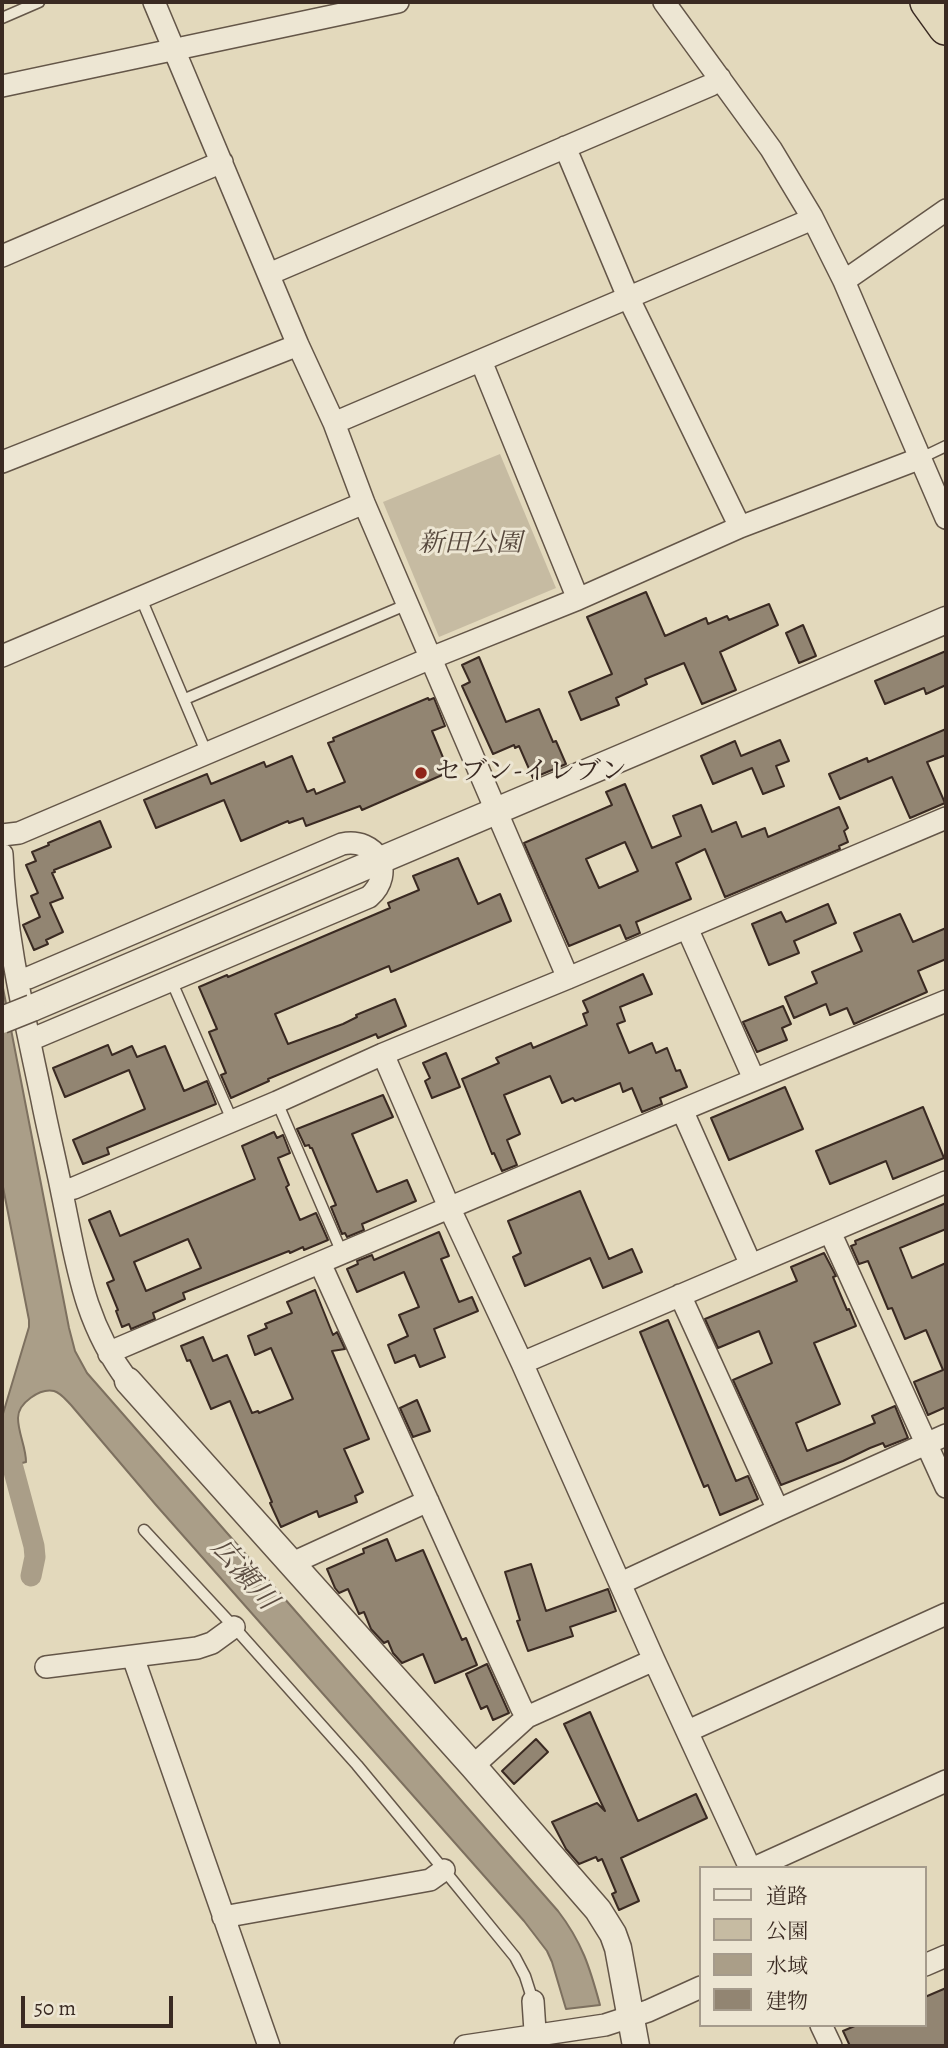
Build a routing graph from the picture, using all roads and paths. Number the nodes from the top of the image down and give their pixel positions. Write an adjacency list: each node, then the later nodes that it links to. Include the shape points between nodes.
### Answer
1 (39, 2): 6 (lane)
2 (154, 2): 8 (street)
3 (398, 2): 8 (street)
4 (664, 2): 9 (street)
5 (928, 2): 7 (highway)
6 (2, 18)
7 (946, 27)
8 (174, 50): 10 (street); 12 (street)
9 (720, 78): 11 (street); 14 (street)
10 (2, 86)
11 (565, 147): 16 (street); 18 (street)
12 (222, 162): 15 (street); 16 (street)
13 (945, 213): 17 (street)
14 (812, 217): 17 (street); 18 (street)
15 (2, 256)
16 (269, 274): 19 (street)
17 (844, 281): 23 (street)
18 (628, 298): 20 (street); 27 (street)
19 (298, 345): 21 (street); 24 (street)
20 (481, 360): 21 (street); 29 (street)
21 (334, 423): 25 (street)
22 (946, 446): 23 (lane)
23 (921, 458): 26 (street); 27 (street)
24 (2, 462)
25 (364, 503): 28 (street); 30 (street)
26 (946, 518)
27 (740, 527): 29 (street)
28 (140, 596): 32 (street); 34 (lane)
29 (578, 599): 33 (street)
30 (408, 604): 33 (street); 34 (lane)
31 (946, 620): 36 (street)
32 (2, 656)
33 (431, 658): 35 (street); 36 (street)
34 (185, 699): 35 (lane)
35 (207, 754): 38 (street, via 19,833)
36 (495, 810): 40 (street); 42 (street)
37 (946, 818): 41 (street)
38 (2, 835)
39 (2, 854): 43 (street)
40 (379, 860): 43 (street, via 365,846 353,841 342,844); 44 (street, via 381,882 369,897); 46 (street, bridge)
41 (687, 928): 42 (street); 49 (street)
42 (568, 978): 48 (street)
43 (18, 980): 47 (street)
44 (171, 980): 47 (street); 52 (lane)
45 (946, 1001): 49 (street)
46 (2, 1020)
47 (30, 1040): 54 (street)
48 (383, 1054): 50 (street); 55 (street)
49 (754, 1079): 51 (street)
50 (277, 1102): 52 (street); 57 (lane)
51 (682, 1110): 55 (street); 59 (street)
52 (232, 1120): 54 (street)
53 (946, 1182): 56 (street)
54 (62, 1191): 61 (street, via 79,1281)
55 (449, 1207): 57 (street); 62 (street)
56 (830, 1232): 59 (street); 64 (street)
57 (342, 1253): 58 (street)
58 (320, 1263): 61 (street); 66 (street)
59 (751, 1265): 60 (street)
60 (680, 1294): 62 (street); 67 (street)
61 (109, 1354): 63 (street)
62 (522, 1363): 70 (street)
63 (128, 1381): 69 (street)
64 (937, 1440): 65 (street); 67 (street)
65 (946, 1487)
66 (428, 1502): 69 (street); 76 (street)
67 (778, 1510): 70 (street)
68 (144, 1530): 72 (lane)
69 (292, 1566): 78 (street)
70 (621, 1583): 74 (street)
71 (946, 1614): 77 (street)
72 (234, 1627): 73 (street, via 197,1648); 82 (lane)
73 (133, 1657): 75 (street); 83 (street)
74 (654, 1660): 76 (street); 77 (street)
75 (46, 1667)
76 (527, 1717): 78 (street)
77 (688, 1731): 80 (street)
78 (472, 1766): 88 (street, via 598,1910 618,1948)
79 (946, 1781): 81 (street)
80 (751, 1866)
81 (756, 1866)
82 (444, 1870): 83 (street, via 430,1881); 87 (lane, via 515,1957)
83 (223, 1917): 91 (street)
84 (946, 1956): 85 (street)
85 (927, 1964)
86 (699, 1988): 88 (street)
87 (533, 2001): 90 (street)
88 (631, 2017): 90 (street); 93 (street)
89 (822, 2027): 94 (street)
90 (536, 2040): 92 (street)
91 (269, 2046)
92 (465, 2046)
93 (636, 2046)
94 (831, 2046)

